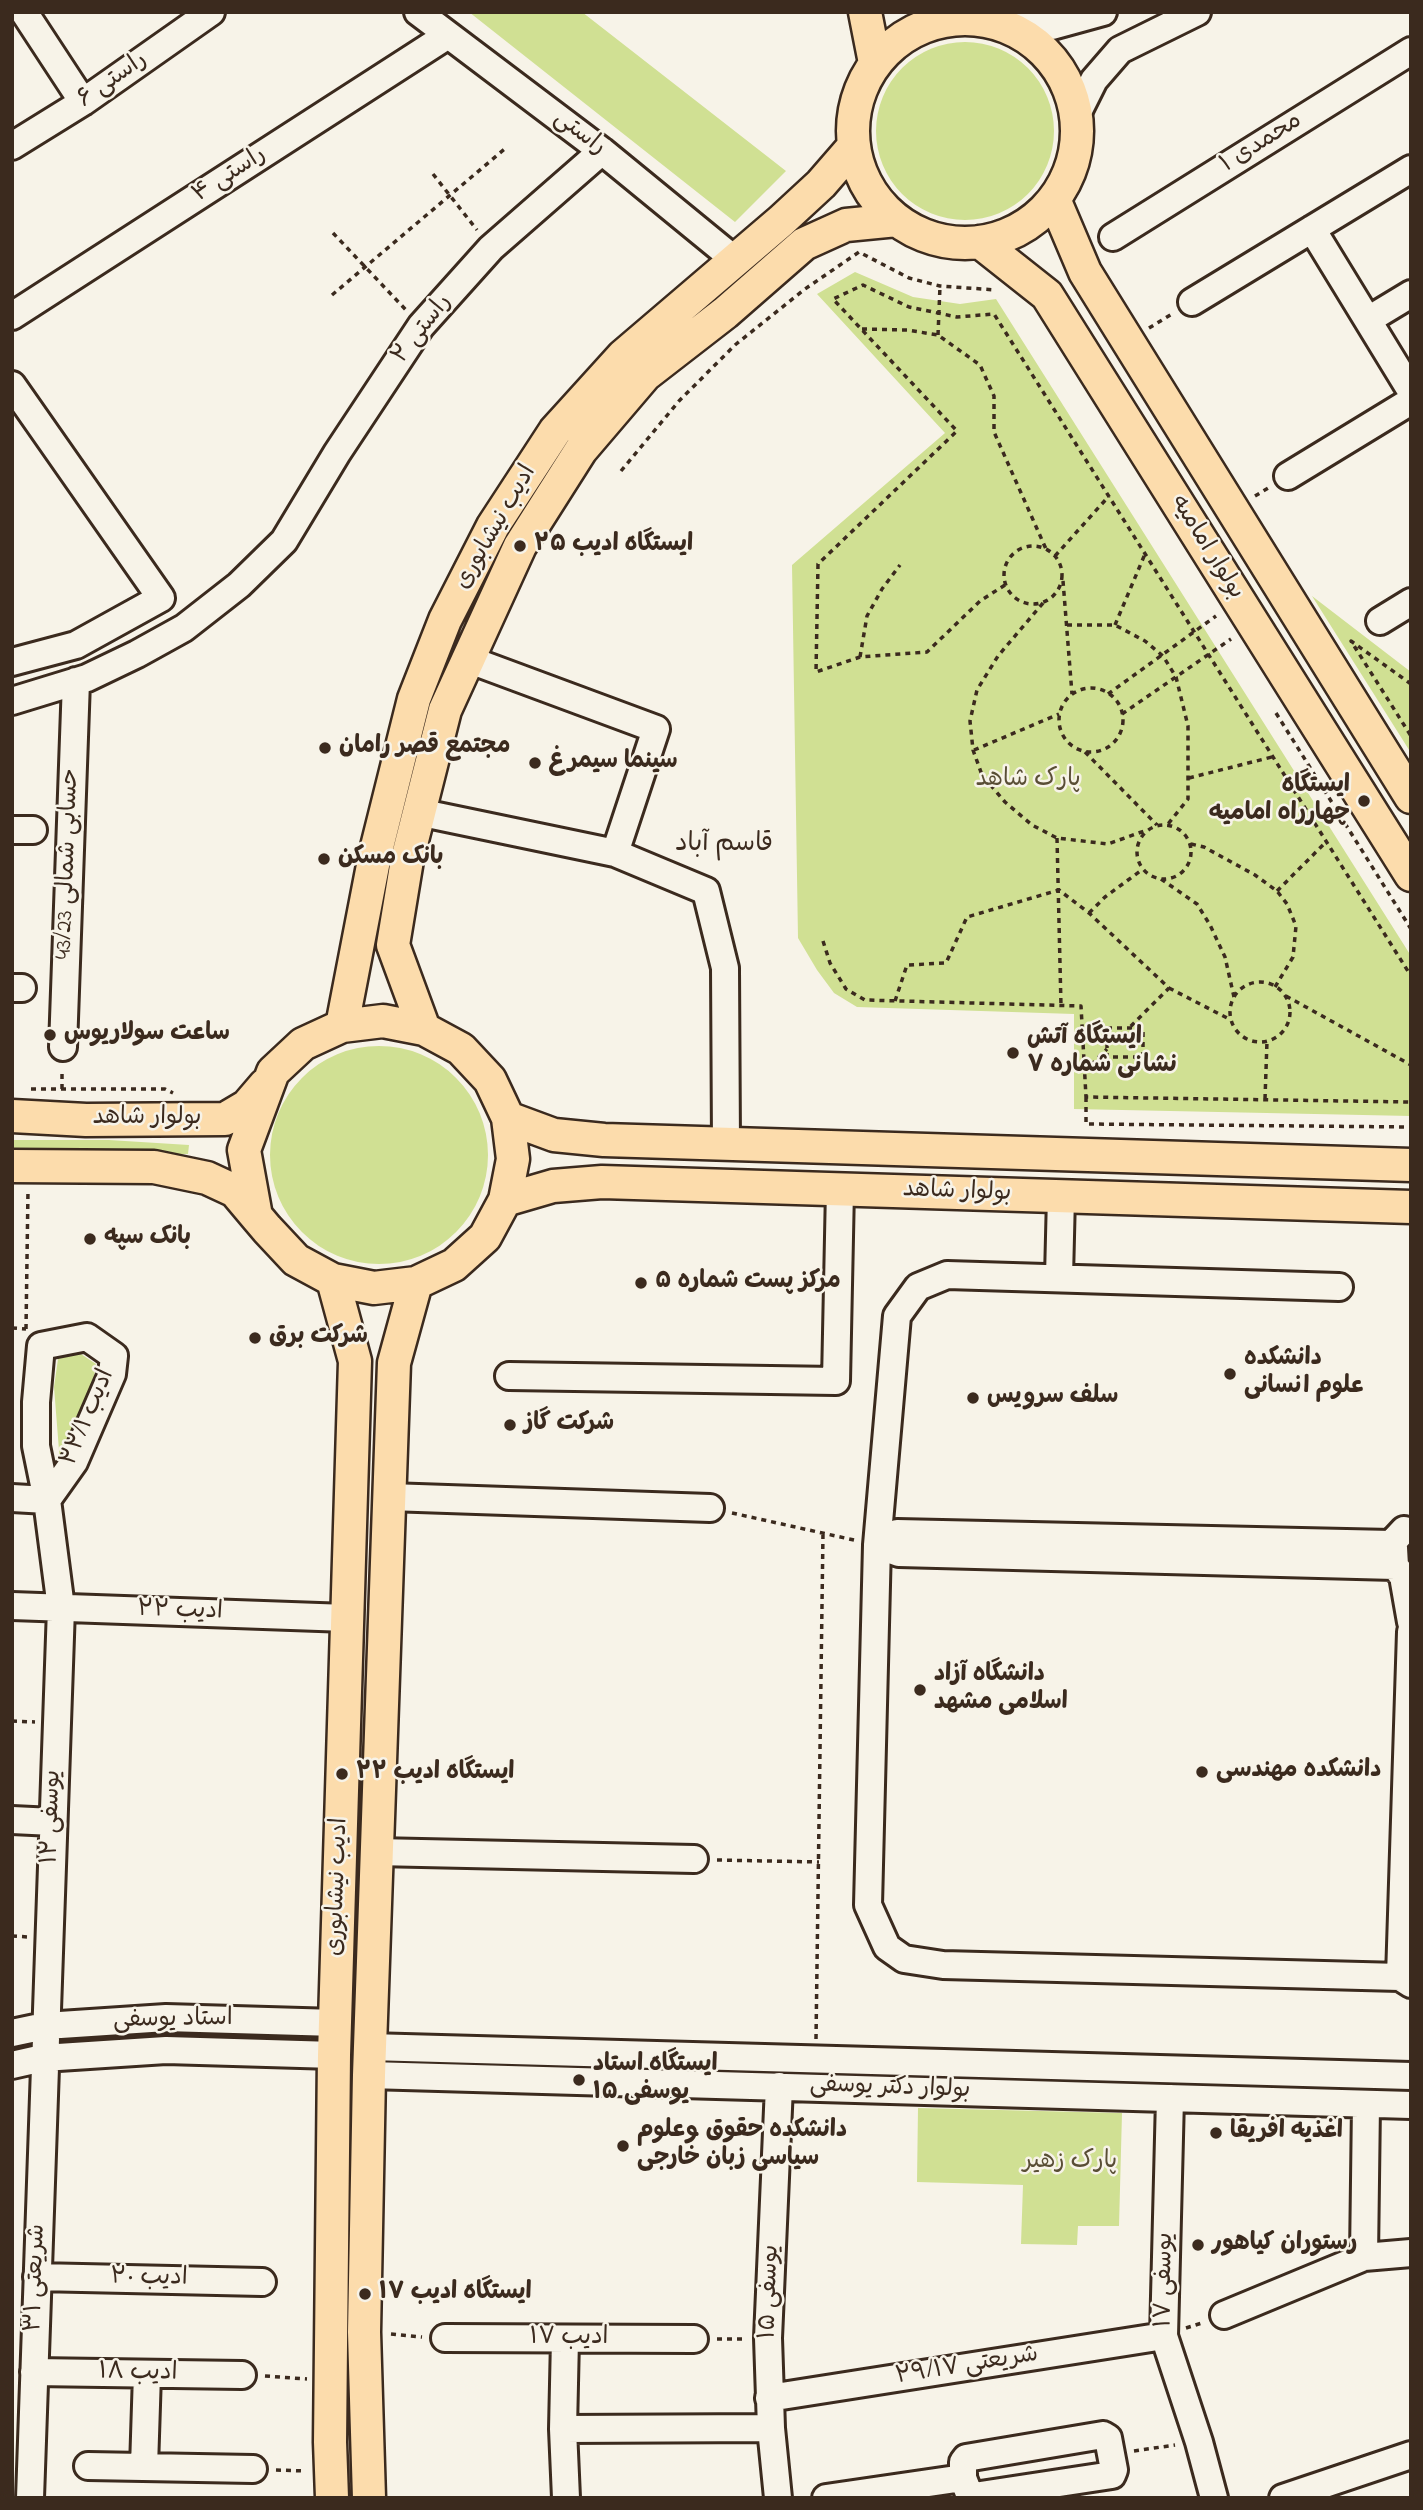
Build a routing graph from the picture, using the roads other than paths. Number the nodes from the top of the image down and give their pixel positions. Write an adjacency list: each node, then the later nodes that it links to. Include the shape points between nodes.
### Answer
1 (211, 12): 11 (street, راستی ۶)
2 (418, 12): 8 (street, راستی)
3 (865, 12): 10 (main road)
4 (1103, 12): 7 (street, via 1052,26)
5 (1197, 12): 12 (street, via 1120,50 1094,80)
6 (26, 18): 11 (street)
7 (984, 20): 10 (main road, via 950,20 921,28); 12 (main road, via 1033,42 1054,62 1069,88)
8 (448, 36): 15 (street, راستی); 25 (street, راستی ۴)
9 (1411, 51): 20 (street, محمدی ۱)
10 (875, 63): 14 (main road, via 856,107)
11 (83, 102): 13 (street, راستی ۶)
12 (1076, 116): 17 (main road, via 1076,145 1069,173)
13 (12, 146)
14 (853, 146): 18 (main road, via 876,200); 22 (main road, ادیب نیشابوری, via 821,184)
15 (602, 151): 22 (street, راستی); 35 (street, راستی ۲, via 491,248 421,326 284,541 239,585 184,628)
16 (1411, 169): 19 (street)
17 (1054, 199): 21 (main road, via 1034,219 1008,234); 37 (main road, بولوار امامیه, via 1085,272)
18 (897, 220): 21 (main road, via 922,234 951,242); 33 (main road, ادیب نیشابوری, via 846,225 804,244 645,375 582,450 520,546)
19 (1312, 229): 24 (street); 26 (street)
20 (1112, 237)
21 (980, 242): 40 (main road, بولوار امامیه, via 1047,295)
22 (735, 260): 41 (main road, ادیب نیشابوری, via 623,356 563,421 493,526 446,620 414,699 375,855)
23 (1411, 294): 26 (street)
24 (1192, 302)
25 (12, 316)
26 (1368, 320): 28 (street)
27 (12, 384): 34 (street, via 162,598 76,645)
28 (1411, 391)
29 (1411, 401): 30 (street)
30 (1288, 476)
31 (1411, 602): 32 (street)
32 (1380, 621)
33 (470, 660): 38 (main road, ادیب نیشابوری, via 446,710); 39 (street, via 656,729)
34 (12, 662)
35 (76, 681): 36 (street, راستی ۲); 43 (street, حسابی شمالی 43/23)
36 (12, 701)
37 (1411, 797)
38 (418, 812): 39 (street); 42 (main road, ادیب نیشابوری, via 393,945)
39 (615, 853): 47 (street, via 706,891 725,968)
40 (1411, 875)
41 (342, 1026): 42 (main road, بولوار شاهد, via 383,1021); 44 (main road, بولوار شاهد, via 303,1044)
42 (424, 1029): 46 (main road, بولوار شاهد, via 461,1049 481,1069)
43 (63, 1047)
44 (268, 1081): 45 (main road, بولوار شاهد, via 247,1106 225,1119); 54 (main road, via 244,1150)
45 (12, 1116)
46 (508, 1118): 47 (main road, بولوار شاهد, via 554,1135); 52 (main road, بولوار شاهد, via 513,1159)
47 (726, 1144): 48 (main road, بولوار شاهد)
48 (1402, 1162)
49 (20, 1166): 54 (main road, بولوار شاهد, via 171,1169 235,1191)
50 (840, 1189): 51 (main road, بولوار شاهد); 52 (main road, بولوار شاهد, via 602,1182 552,1186); 59 (street, via 836,1381)
51 (1060, 1196): 53 (main road, بولوار شاهد); 55 (street)
52 (505, 1200): 57 (main road, بولوار شاهد, via 485,1237 454,1265)
53 (1411, 1207)
54 (256, 1216): 56 (main road, بولوار شاهد, via 296,1260)
55 (1059, 1277): 58 (street); 65 (street, via 947,1275 918,1287 897,1316)
56 (333, 1280): 57 (main road, بولوار شاهد, via 374,1288); 69 (main road, ادیب نیشابوری, via 355,1361)
57 (416, 1283): 60 (main road, ادیب نیشابوری, via 394,1363)
58 (1339, 1287)
59 (509, 1376)
60 (389, 1497): 63 (street); 74 (main road, ادیب نیشابوری)
61 (12, 1498): 62 (street)
62 (47, 1500): 62 (street, ادیب ۲۲/۱, via 36,1446 34,1338 86,1337 114,1356 112,1374 74,1462); 68 (street, ادیب ۲۲/۱)
63 (710, 1508)
64 (1407, 1527): 65 (street, via 1391,1544 897,1533); 66 (street, via 1394,1547)
65 (877, 1545): 66 (street, via 899,1553); 76 (street, via 868,1905 887,1947 904,1959 943,1965)
66 (1403, 1578): 70 (street)
67 (12, 1606): 68 (street, ادیب ۲۲)
68 (61, 1608): 69 (street, ادیب ۲۲); 73 (street, یوسفی ۱۲)
69 (347, 1618): 77 (main road, ادیب نیشابوری)
70 (1411, 1622)
71 (1411, 1632): 76 (street)
72 (12, 1820): 73 (street)
73 (53, 1822): 78 (street, یوسفی ۱۲)
74 (376, 1852): 75 (street); 82 (main road, ادیب نیشابوری)
75 (694, 1859)
76 (1405, 1980)
77 (336, 2023): 78 (street, استاد یوسفی, via 166,2018); 80 (main road, ادیب نیشابوری)
78 (45, 2025): 79 (street, استاد یوسفی); 81 (street, یوسفی ۱۲)
79 (12, 2033)
80 (334, 2055): 81 (street, استاد یوسفی, via 166,2050); 110 (main road, ادیب نیشابوری)
81 (43, 2058): 83 (street, استاد یوسفی); 91 (street, شریعتی ۳۱)
82 (369, 2061): 84 (street, بولوار دکتر یوسفی, via 816,2058); 85 (street, بولوار دکتر یوسفی); 112 (main road, ادیب نیشابوری, via 364,2332)
83 (12, 2065)
84 (1411, 2076)
85 (779, 2085): 86 (street, بولوار دکتر یوسفی); 102 (street, یوسفی ۱۵)
86 (1170, 2098): 87 (street, بولوار دکتر یوسفی); 95 (street, یوسفی ۱۷)
87 (1366, 2104): 88 (street, بولوار دکتر یوسفی); 90 (street)
88 (1411, 2105)
89 (1411, 2253): 90 (street)
90 (1364, 2257): 94 (street)
91 (37, 2277): 92 (street, ادیب ۲۰); 93 (street, شریعتی ۳۱)
92 (262, 2282)
93 (24, 2303): 99 (street, شریعتی ۳۱)
94 (1224, 2315)
95 (1164, 2336): 102 (street, شریعتی ۲۹/۱۷); 116 (street, یوسفی ۱۷)
96 (445, 2338): 97 (street, ادیب ۱۷)
97 (565, 2339): 98 (street, ادیب ۱۷); 103 (street)
98 (694, 2339)
99 (34, 2372): 100 (street, ادیب ۱۸); 111 (street, شریعتی ۳۱)
100 (147, 2374): 101 (street, ادیب ۱۸); 107 (street)
101 (242, 2375)
102 (769, 2398): 104 (street, یوسفی ۱۵)
103 (563, 2428): 104 (street); 113 (street)
104 (771, 2428): 114 (street, یوسفی ۱۵)
105 (1411, 2455): 117 (street)
106 (88, 2466): 107 (street)
107 (144, 2467): 108 (street)
108 (253, 2469)
109 (963, 2478): 109 (street, via 966,2458 1103,2435 1108,2438 1114,2470 1112,2475 974,2496); 115 (street)
110 (332, 2485)
111 (24, 2496)
112 (369, 2498)
113 (566, 2498)
114 (778, 2498)
115 (826, 2498)
116 (1214, 2498)
117 (1283, 2498)

